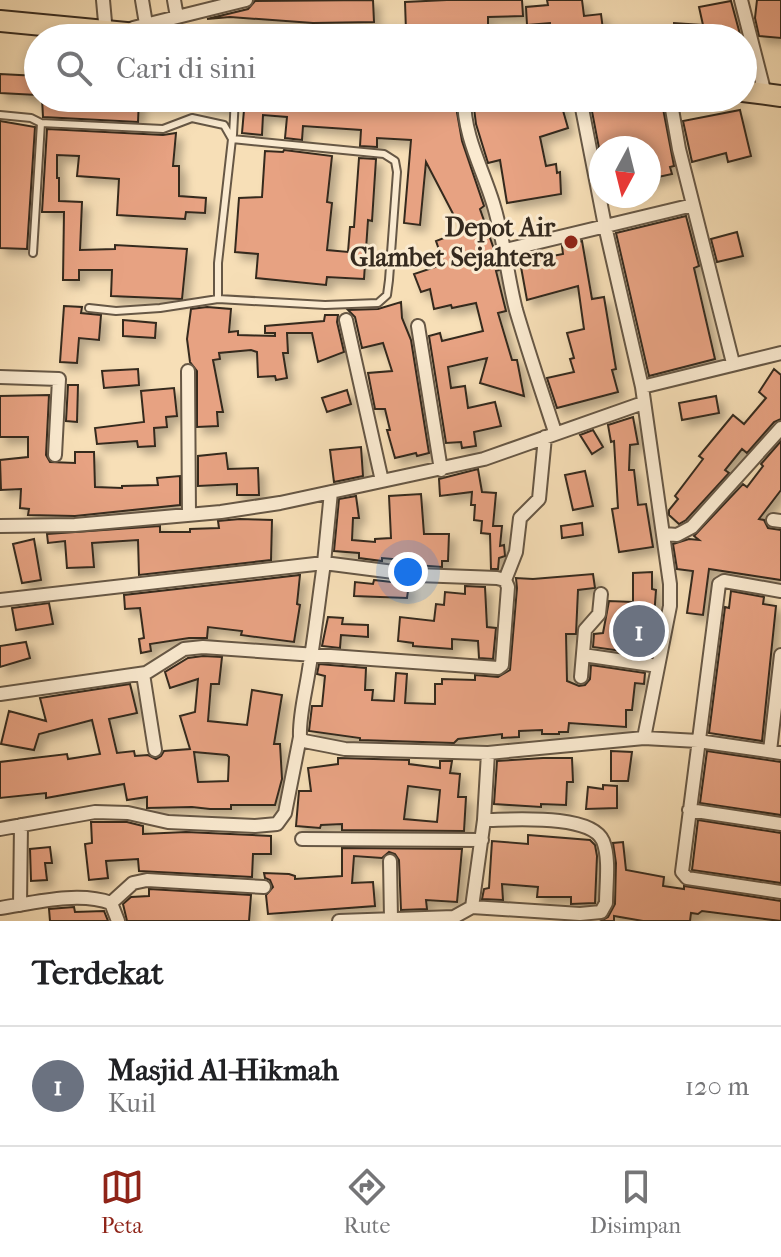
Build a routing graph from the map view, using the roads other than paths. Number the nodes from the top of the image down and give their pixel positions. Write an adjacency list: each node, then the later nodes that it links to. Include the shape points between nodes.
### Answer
1 (103, 0): 9 (street)
2 (142, 0): 10 (street)
3 (174, 0): 6 (street)
4 (246, 0): 6 (street)
5 (741, 0): 11 (street)
6 (177, 17): 10 (street)
7 (0, 21): 8 (highway)
8 (28, 24)
9 (108, 24)
10 (146, 24)
11 (749, 24)
12 (757, 48): 13 (street)
13 (773, 95)
14 (234, 112): 20 (lane)
15 (464, 112): 23 (street)
16 (583, 112): 22 (street)
17 (672, 112): 21 (street)
18 (0, 115): 19 (lane)
19 (41, 123): 20 (lane, via 163,129 192,118 224,125); 24 (lane)
20 (232, 139): 25 (lane); 25 (lane, via 395,161 389,280 387,295 378,303)
21 (693, 205): 22 (street); 30 (street)
22 (605, 226): 23 (street); 33 (street)
23 (506, 250): 36 (street)
24 (33, 253)
25 (218, 299): 26 (lane, via 160,308)
26 (89, 308)
27 (346, 320): 39 (street)
28 (418, 326): 38 (street)
29 (781, 353): 30 (street)
30 (733, 363): 33 (street)
31 (188, 371): 41 (street)
32 (0, 377): 37 (street, via 59,379)
33 (642, 387): 34 (street)
34 (643, 403): 36 (street); 43 (street)
35 (781, 428): 43 (street, via 692,527 677,535)
36 (550, 434): 38 (street); 45 (street, via 539,499 520,518 516,552)
37 (55, 455)
38 (441, 470): 39 (street)
39 (382, 481): 40 (street)
40 (331, 492): 41 (street); 44 (street)
41 (189, 515): 42 (street)
42 (0, 526)
43 (664, 534): 52 (street, via 671,595)
44 (324, 563): 45 (street); 48 (street); 49 (street)
45 (505, 580): 49 (street, via 498,668)
46 (781, 591): 58 (street, via 719,584)
47 (601, 594): 50 (street, via 599,614 585,630)
48 (0, 600)
49 (311, 654): 53 (street, via 184,649); 56 (street)
50 (583, 655): 52 (street); 54 (street)
51 (781, 655): 60 (street)
52 (658, 666): 57 (street)
53 (143, 674): 55 (street); 59 (street)
54 (581, 677)
55 (0, 694)
56 (300, 737): 61 (street, via 345,749); 65 (street, via 285,813 277,824 196,824 95,812)
57 (644, 738): 58 (street); 61 (street)
58 (698, 741): 60 (street); 62 (street)
59 (155, 750)
60 (775, 752)
61 (488, 753): 63 (street)
62 (689, 810): 64 (street); 71 (street, via 683,875)
63 (484, 820): 68 (street); 77 (street, via 569,822 598,834 604,843 606,874)
64 (781, 824)
65 (21, 825): 66 (street); 73 (street)
66 (0, 829)
67 (302, 839): 68 (street)
68 (482, 840): 74 (street)
69 (390, 861): 78 (street)
70 (264, 887): 72 (street, via 147,880 133,883)
71 (781, 892)
72 (111, 903): 73 (street, via 71,899); 80 (street)
73 (20, 905): 75 (street)
74 (472, 907): 76 (street); 79 (street)
75 (0, 908)
76 (553, 917): 77 (street)
77 (601, 917)
78 (391, 919): 79 (street); 81 (street)
79 (453, 919)
80 (118, 921)
81 (339, 921)

